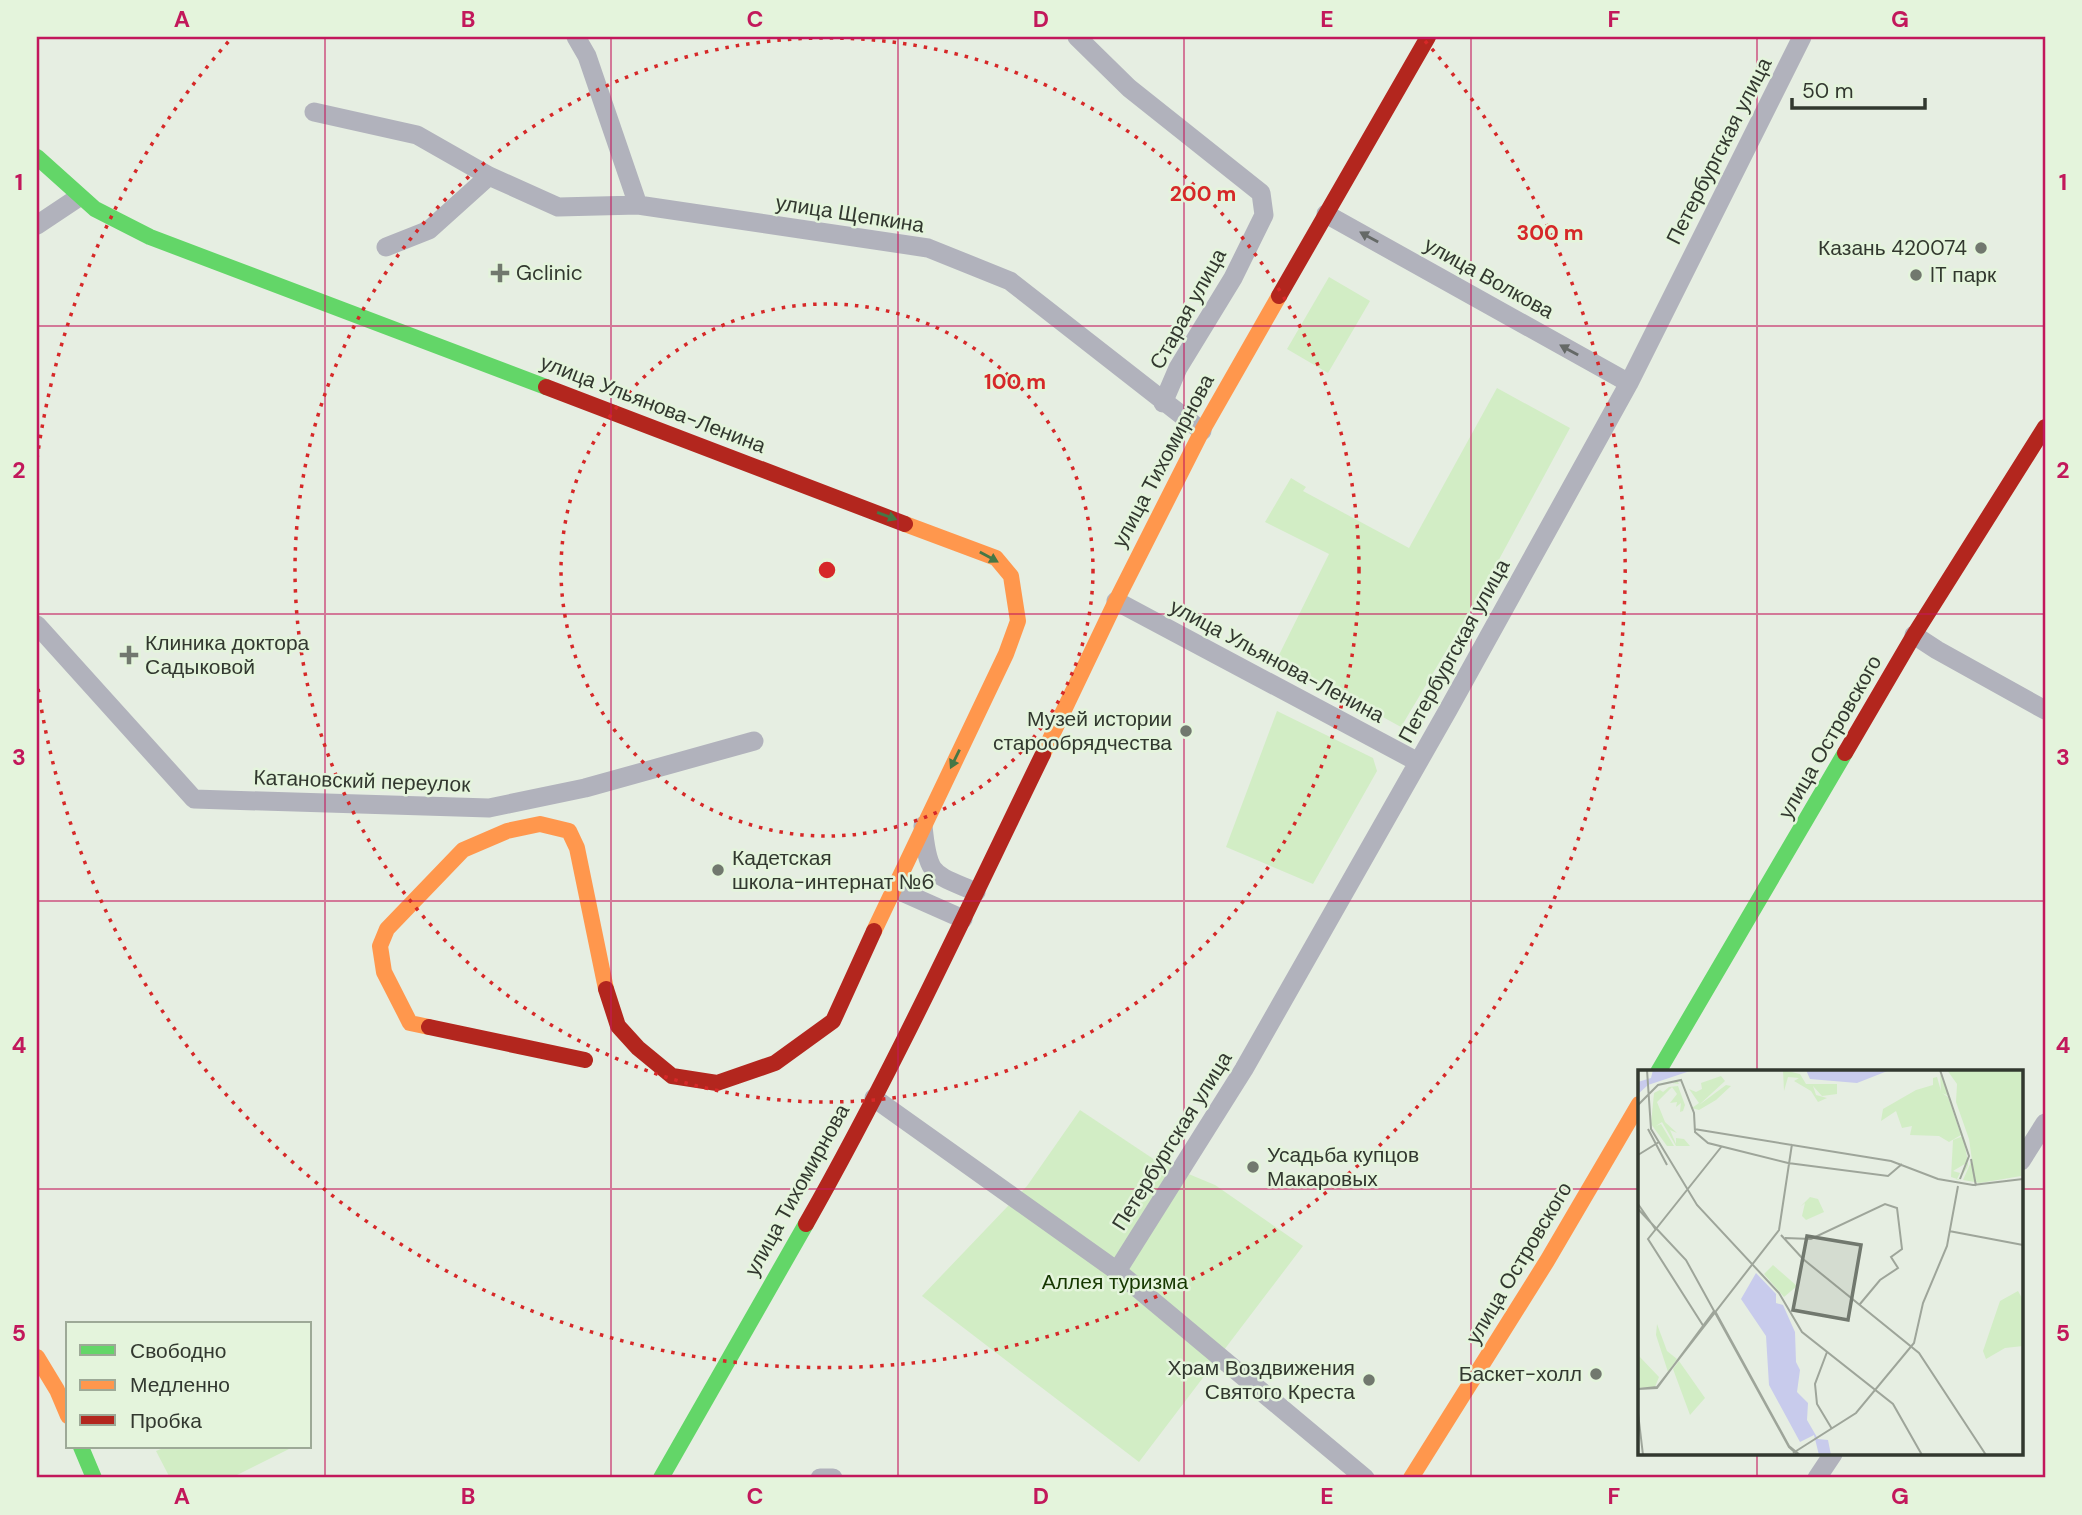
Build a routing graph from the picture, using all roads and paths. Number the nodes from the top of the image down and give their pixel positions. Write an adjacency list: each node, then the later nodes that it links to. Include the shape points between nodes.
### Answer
1 (576, 37): 9 (street, via 587,56)
2 (1077, 37): 14 (street, Старая улица, via 1129,88 1261,193 1264,215)
3 (1428, 37): 10 (street, улица Тихомирнова)
4 (1802, 37): 13 (street, Петербургская улица)
5 (314, 112): 7 (street, улица Щепкина, via 418,135)
6 (37, 157): 8 (street, улица Ульянова-Ленина)
7 (489, 176): 9 (street, улица Щепкина, via 558,207); 12 (street, via 429,230)
8 (79, 197): 11 (street); 23 (street, улица Ульянова-Ленина, one-way to 23, via 150,237 996,558 1011,576 1018,621)
9 (638, 205): 14 (street, улица Щепкина, via 928,248 1010,281)
10 (1326, 214): 13 (street, улица Волкова, one-way to 10); 16 (street, улица Тихомирнова)
11 (37, 225)
12 (386, 247)
13 (1629, 383): 22 (street, Петербургская улица)
14 (1163, 403): 16 (street, Старая улица)
15 (2045, 427): 19 (street, улица Островского)
16 (1202, 431): 17 (street, улица Тихомирнова)
17 (1116, 601): 22 (street, улица Ульянова-Ленина); 25 (street, улица Тихомирнова)
18 (37, 625): 21 (street, Катановский переулок, via 194,799 489,808 585,788)
19 (1914, 635): 20 (street); 28 (street, улица Островского)
20 (2045, 710)
21 (754, 741)
22 (1418, 762): 33 (street, Петербургская улица, via 1244,1069)
23 (923, 825): 24 (street, улица Ульянова-Ленина); 25 (street, via 927,858 935,873)
24 (893, 888): 26 (street); 27 (street, via 833,1021 775,1063 716,1083 672,1076 618,1026 605,985 578,848 569,831 540,824 507,831 463,850 387,929 380,946 384,972 410,1023)
25 (976, 892): 26 (street, улица Тихомирнова)
26 (963, 919): 29 (street, улица Тихомирнова)
27 (585, 1060)
28 (1659, 1070)
29 (874, 1098): 33 (street); 39 (street, улица Тихомирнова)
30 (1638, 1106): 43 (street, улица Островского)
31 (2045, 1122): 32 (street)
32 (2022, 1159)
33 (1117, 1271): 42 (street)
34 (37, 1357): 35 (street)
35 (66, 1411)
36 (81, 1448): 38 (street)
37 (1832, 1456): 44 (street)
38 (94, 1478)
39 (661, 1478)
40 (820, 1478): 41 (street)
41 (833, 1478)
42 (1365, 1478)
43 (1411, 1478)
44 (1817, 1478)

